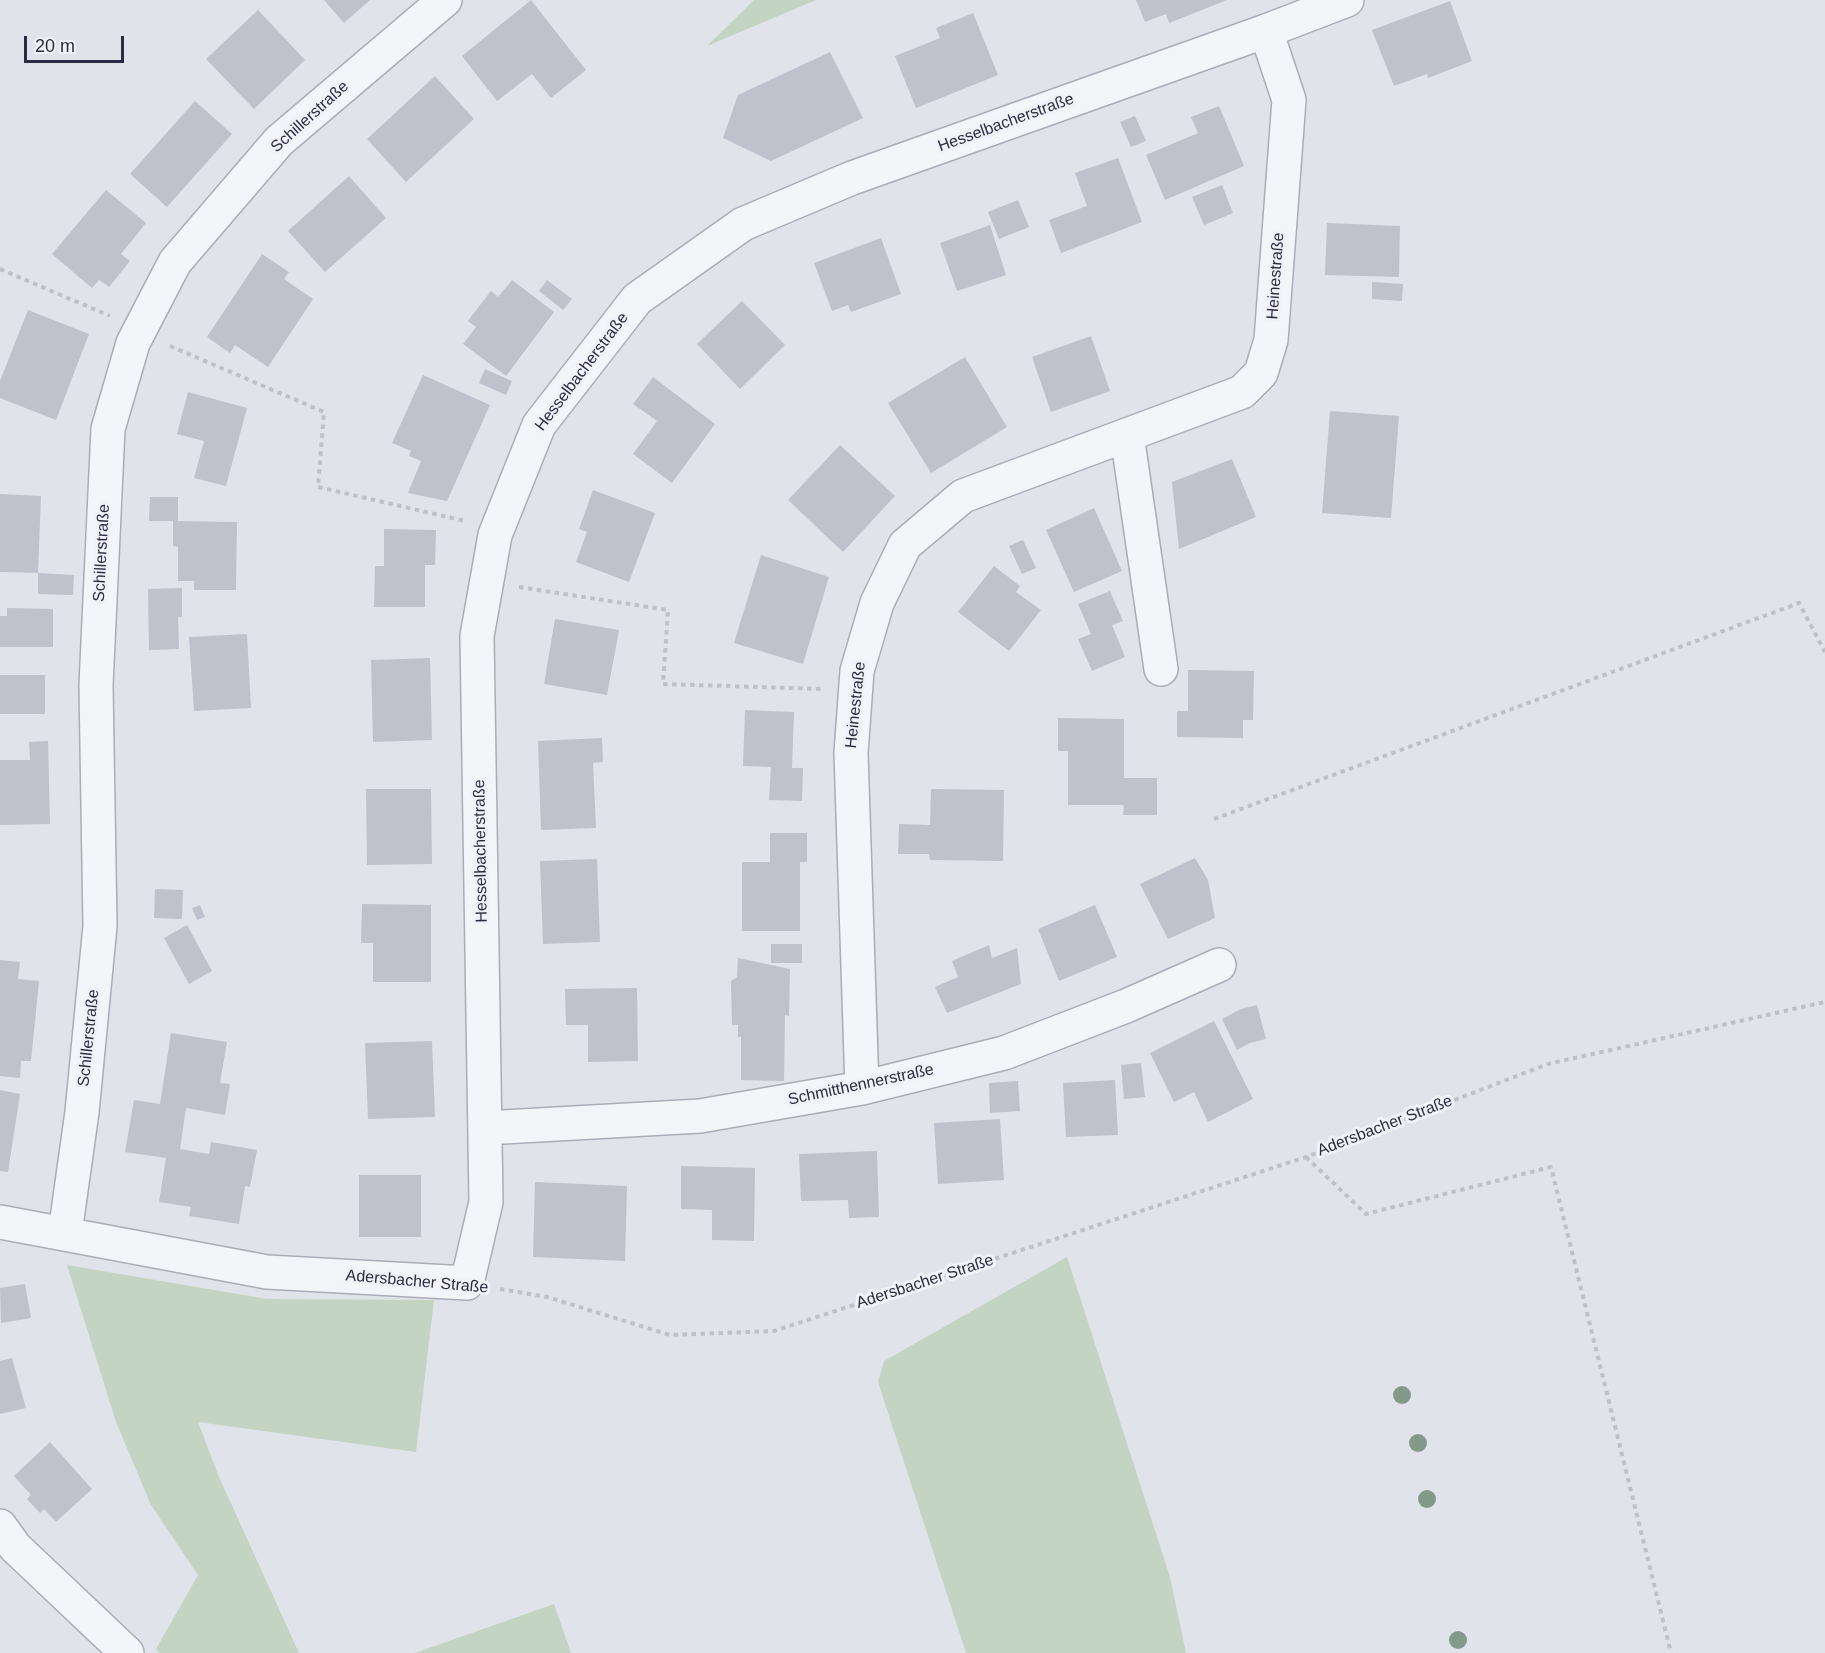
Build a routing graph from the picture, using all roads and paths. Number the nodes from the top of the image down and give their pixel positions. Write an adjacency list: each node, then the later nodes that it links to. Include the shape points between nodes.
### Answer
1 (445, 0): 5 (street, Schillerstraße, via 279,141 175,262)
2 (1347, 0): 3 (street, Hesselbacherstraße)
3 (1266, 31): 6 (street, Heinestraße, via 1289,100 1271,340 1261,373 1242,392); 7 (street, Hesselbacherstraße, via 852,178 742,224 637,299 539,425)
4 (0, 269): 5 (path, via 120,320)
5 (139, 332): 7 (path, via 324,412 318,488); 19 (street, Schillerstraße, via 108,429 96,685 100,926 82,1112)
6 (1127, 435): 10 (street); 11 (street, Heinestraße, via 963,496 905,545 877,603)
7 (497, 529): 16 (street, Hesselbacherstraße, via 477,636)
8 (508, 585): 11 (path, via 668,610 663,684)
9 (1825, 652): 12 (path, via 1799,603)
10 (1161, 669)
11 (855, 690): 15 (street, Heinestraße, via 851,753)
12 (1214, 819)
13 (1219, 966): 15 (street, Schmitthennerstraße, via 1004,1053)
14 (1825, 1002): 17 (path, Adersbacher Straße, via 1548,1064)
15 (862, 1088): 16 (street, Schmitthennerstraße, via 700,1116)
16 (485, 1128): 20 (street, Hesselbacherstraße, via 486,1202)
17 (1306, 1157): 20 (path, Adersbacher Straße, via 774,1330 670,1335 547,1297); 23 (path, via 1366,1214 1551,1167)
18 (0, 1222): 19 (street, Adersbacher Straße)
19 (65, 1233): 20 (street, Adersbacher Straße, via 267,1272)
20 (467, 1283)
21 (5, 1545): 22 (street)
22 (127, 1653)
23 (1671, 1653)

